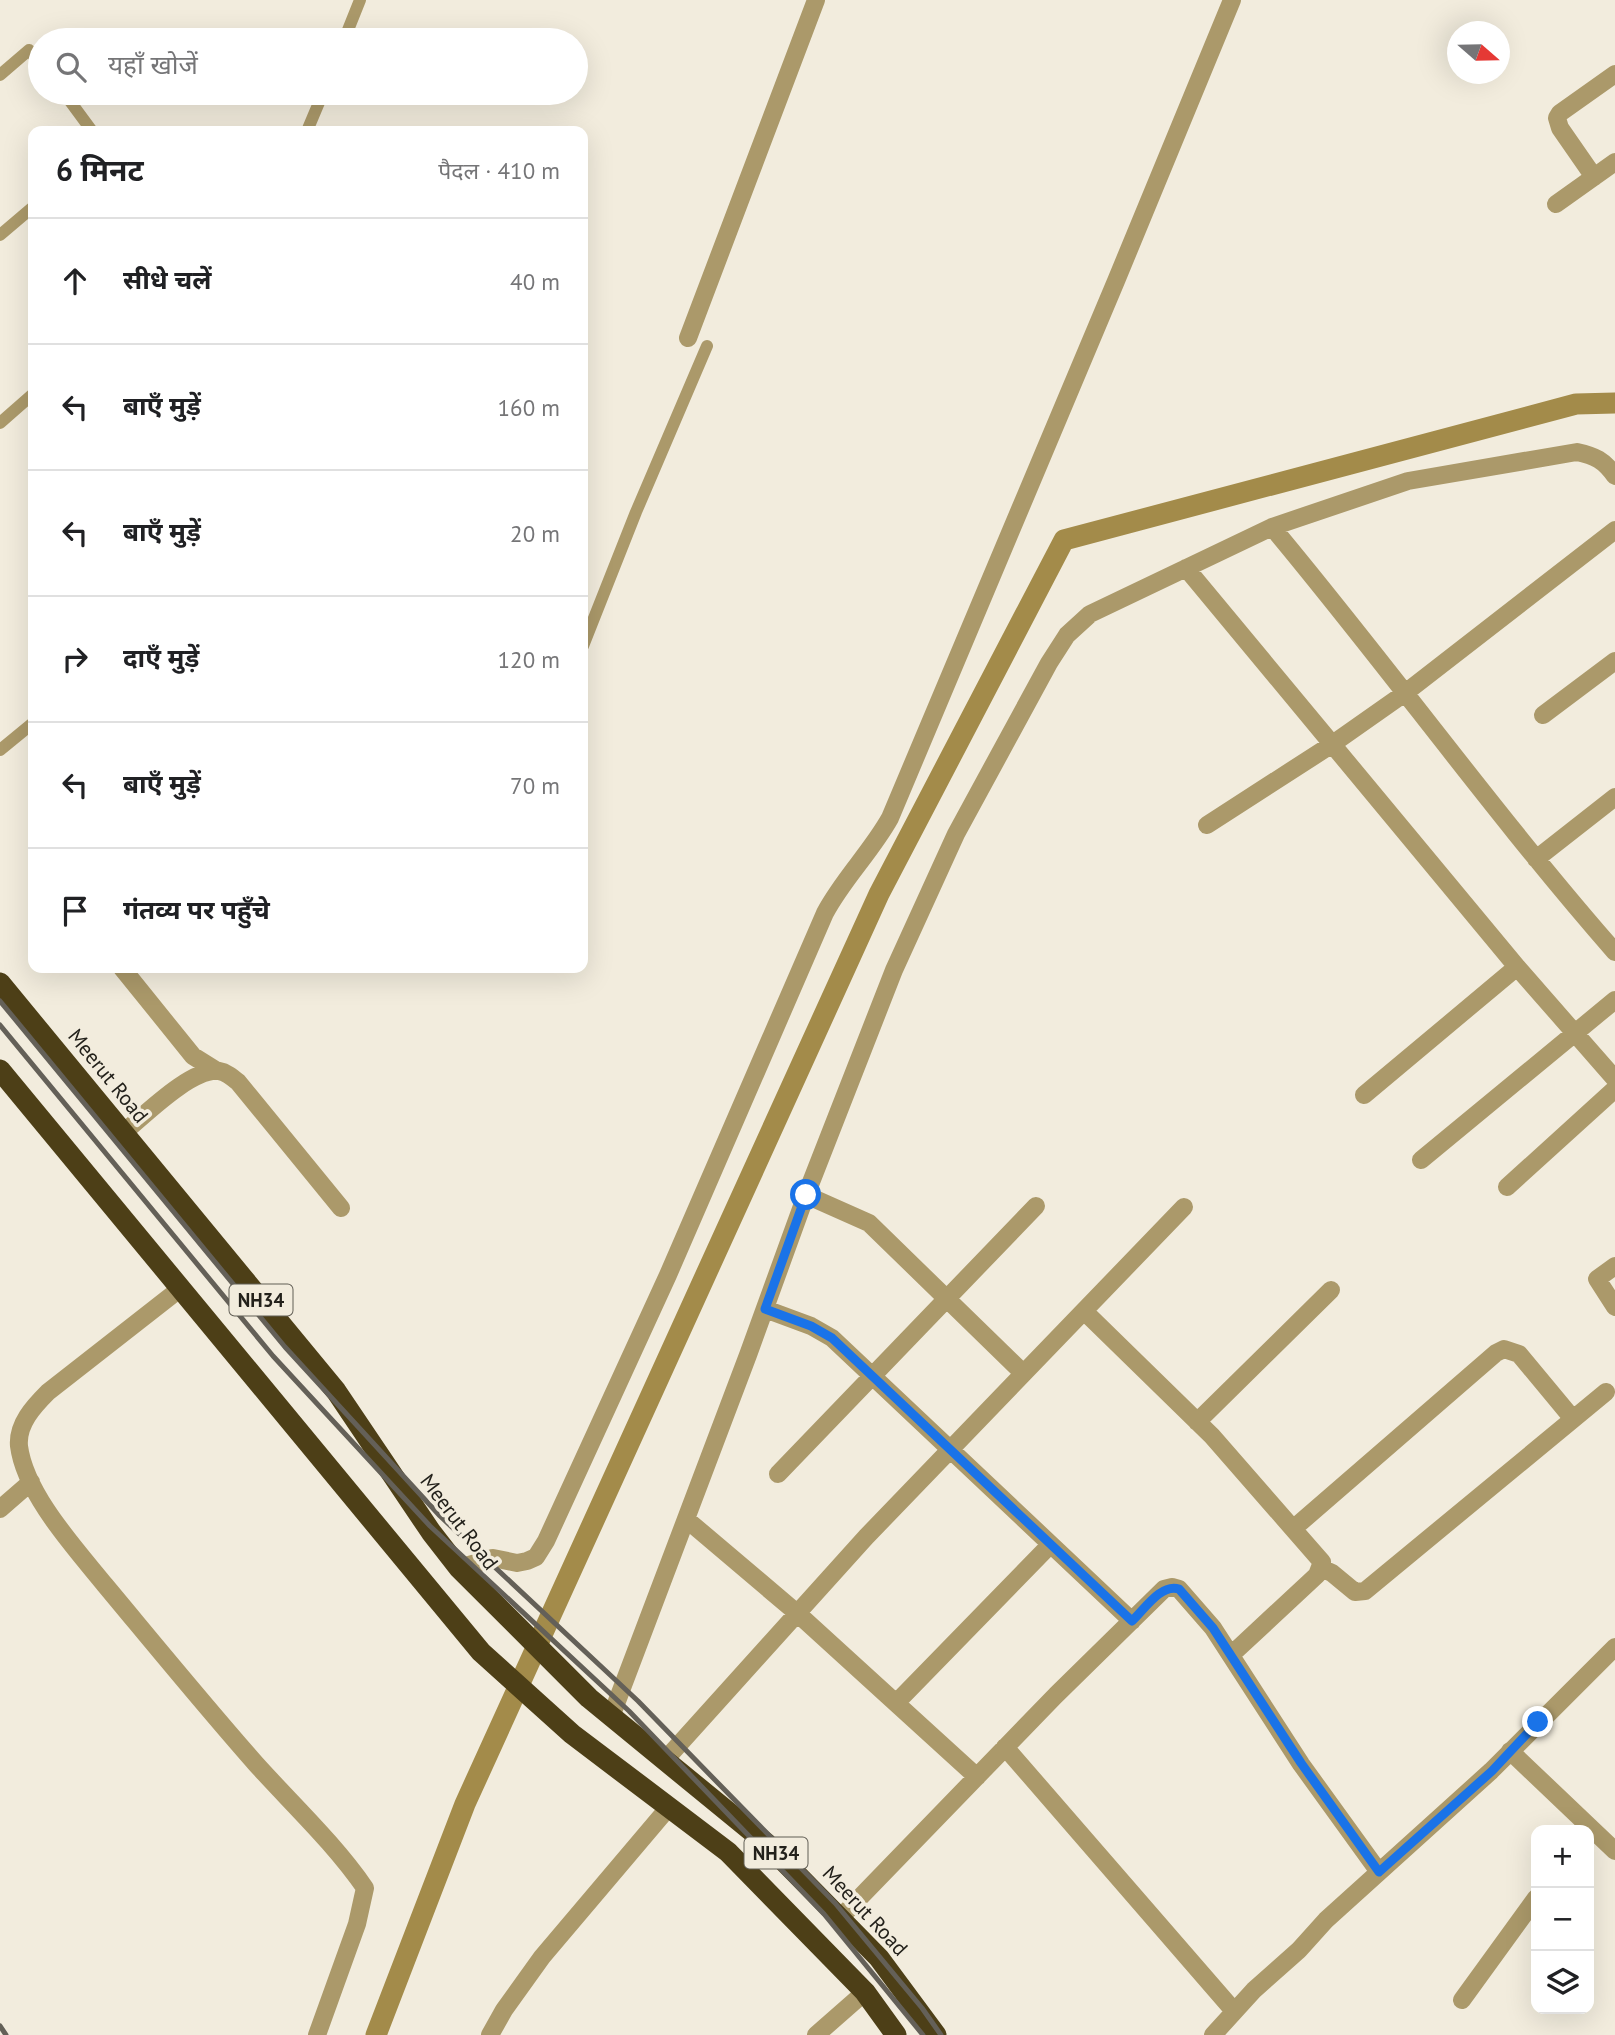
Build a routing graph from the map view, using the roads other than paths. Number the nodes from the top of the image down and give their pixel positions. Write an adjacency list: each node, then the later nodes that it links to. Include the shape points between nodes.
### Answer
1 (360, 0): 4 (lane)
2 (816, 0): 17 (street)
3 (1232, 0): 72 (street, via 890,818 825,913 546,1541 536,1557 527,1561 493,1558)
4 (349, 28)
5 (28, 51): 7 (lane)
6 (1615, 74): 13 (street, via 1557,118)
7 (0, 75)
8 (74, 105): 10 (lane)
9 (318, 105): 11 (lane)
10 (90, 126)
11 (309, 126)
12 (1615, 162): 13 (street)
13 (1594, 177): 14 (street)
14 (1556, 204)
15 (28, 211): 16 (lane)
16 (0, 235)
17 (688, 338)
18 (707, 346): 25 (lane)
19 (28, 398): 20 (lane)
20 (0, 423)
21 (1612, 466): 22 (street, via 1577,452 1408,481)
22 (1272, 527): 24 (street); 27 (street)
23 (1615, 530): 27 (street)
24 (1186, 568): 30 (street); 49 (street, via 1090,614 1067,635 1049,663 950,846 894,971)
25 (588, 633)
26 (1615, 661): 28 (street)
27 (1405, 693): 30 (street); 34 (street)
28 (1543, 715)
29 (28, 727): 31 (lane)
30 (1331, 745): 33 (street); 36 (street)
31 (0, 750)
32 (1615, 797): 34 (street)
33 (1208, 825)
34 (1536, 859): 35 (street)
35 (1615, 952)
36 (1517, 967): 40 (street); 45 (street)
37 (126, 973): 42 (street, via 193,1056)
38 (0, 983): 46 (highway, Meerut Road / NH34)
39 (1615, 1000): 40 (street)
40 (1573, 1034): 43 (street); 47 (street)
41 (0, 1070): 54 (highway, NH34)
42 (217, 1071): 46 (street, via 185,1082); 52 (street, via 238,1082)
43 (1615, 1079)
44 (1615, 1088): 48 (street)
45 (1364, 1096)
46 (123, 1133): 72 (highway, Meerut Road / NH34, via 336,1391)
47 (1421, 1160)
48 (1507, 1187)
49 (806, 1195): 56 (street, via 869,1223); 58 (street)
50 (1035, 1206): 56 (street)
51 (1184, 1207): 59 (street)
52 (341, 1208)
53 (1615, 1266): 57 (street, via 1597,1279)
54 (181, 1288): 67 (street, via 31,1409 19,1445); 84 (highway, NH34, via 481,1652 572,1734)
55 (1331, 1290): 64 (street)
56 (946, 1297): 60 (street); 61 (street)
57 (1615, 1307)
58 (765, 1309): 61 (street, via 823,1332); 69 (street)
59 (1084, 1311): 60 (street); 64 (street)
60 (1023, 1373): 65 (street)
61 (871, 1376): 65 (street); 66 (street)
62 (1606, 1391): 63 (street)
63 (1573, 1419): 70 (street, via 1519,1354 1504,1349); 73 (street, via 1365,1591 1355,1592)
64 (1197, 1422): 70 (street)
65 (950, 1450): 71 (street); 74 (street)
66 (778, 1474)
67 (31, 1482): 68 (street); 94 (street, via 67,1538 199,1700 365,1888)
68 (0, 1509)
69 (686, 1519): 74 (street); 79 (street)
70 (1293, 1528): 73 (street, via 1322,1562)
71 (1050, 1545): 75 (street); 78 (street)
72 (459, 1568): 79 (highway, Meerut Road / NH34)
73 (1321, 1568): 77 (street)
74 (797, 1613): 78 (street); 82 (street)
75 (1132, 1621): 77 (street, via 1164,1589 1179,1589); 80 (street)
76 (1615, 1647): 81 (street)
77 (1231, 1655): 88 (street)
78 (896, 1703): 83 (street)
79 (611, 1717): 82 (highway, Meerut Road / NH34)
80 (1005, 1747): 83 (street); 93 (street)
81 (1510, 1751): 85 (street); 88 (street)
82 (665, 1760): 90 (highway, Meerut Road / NH34, via 766,1843)
83 (977, 1777): 90 (street)
84 (669, 1807): 91 (highway, NH34, via 728,1852); 95 (street, via 542,1957)
85 (1584, 1825)
86 (1594, 1834): 87 (street)
87 (1615, 1851)
88 (1379, 1872): 93 (street)
89 (1531, 1905): 92 (street)
90 (840, 1918): 98 (highway, Meerut Road / NH34, via 879,1958)
91 (865, 1992): 96 (street); 97 (highway, NH34)
92 (1462, 2000)
93 (1234, 2011): 99 (street)
94 (317, 2035)
95 (491, 2035)
96 (816, 2035)
97 (896, 2035)
98 (936, 2035)
99 (1213, 2035)

